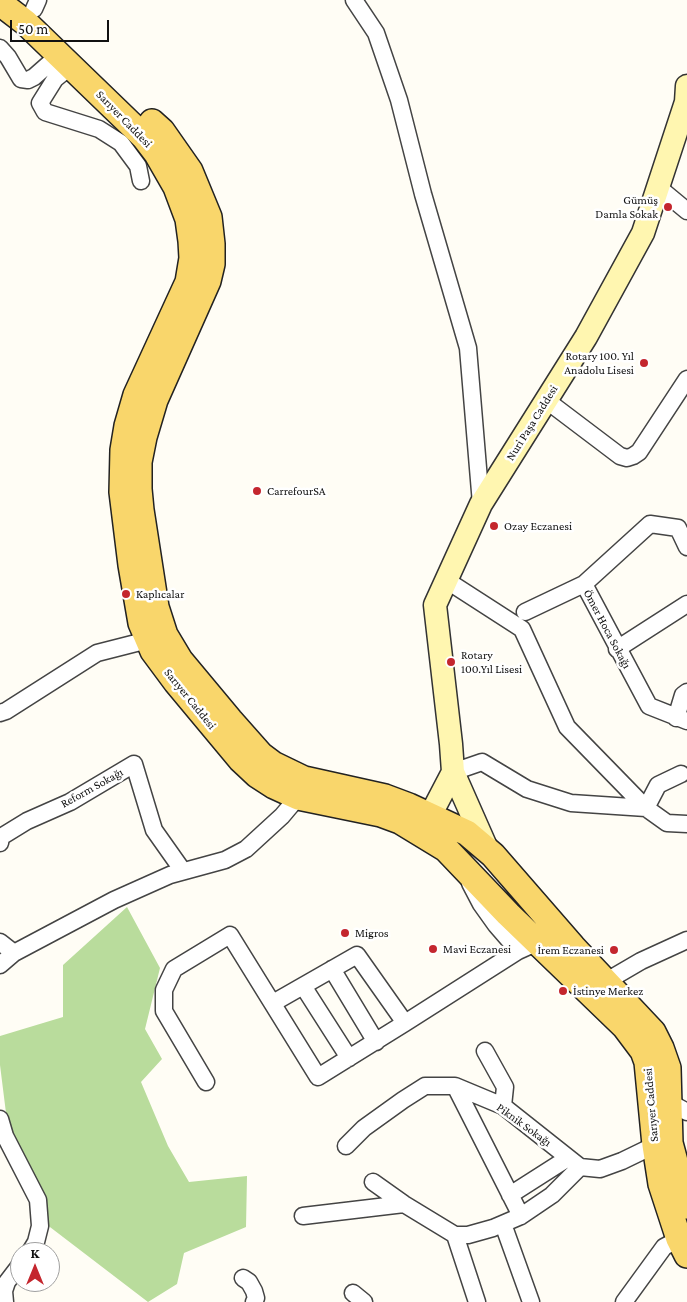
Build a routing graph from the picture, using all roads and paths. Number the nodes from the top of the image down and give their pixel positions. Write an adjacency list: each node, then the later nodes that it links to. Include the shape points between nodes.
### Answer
1 (354, 0): 12 (street, via 376,33 399,100 468,348)
2 (0, 3): 5 (main road, Sarıyer Caddesi)
3 (31, 3): 18 (main road, Sarıyer Caddesi, via 162,131 190,171 209,218 212,264 208,281 155,400 139,462 140,510 158,614)
4 (0, 48): 5 (street, via 21,80 28,80)
5 (65, 60): 7 (street, via 40,103 45,112 99,129 122,143 138,166); 18 (main road, Sarıyer Caddesi, via 158,154 176,187 192,241 186,289 136,395 123,450 122,492 131,566 141,622)
6 (687, 87): 8 (street, Nuri Paşa Caddesi, via 686,102)
7 (141, 181)
8 (658, 187): 9 (street); 11 (street, Nuri Paşa Caddesi, via 643,234 586,337)
9 (687, 211)
10 (687, 379): 11 (street, via 639,452 627,458)
11 (546, 400): 12 (street, Nuri Paşa Caddesi)
12 (480, 504): 14 (street, Nuri Paşa Caddesi)
13 (687, 547): 15 (street, Ömer Hoca Sokağı, via 678,528 650,524)
14 (446, 580): 23 (street, Nuri Paşa Caddesi, via 435,605); 26 (street, via 522,629 567,727)
15 (584, 584): 17 (street); 19 (street, Ömer Hoca Sokağı)
16 (687, 604): 19 (street)
17 (525, 612)
18 (156, 638): 21 (street, via 97,654); 25 (main road, Sarıyer Caddesi, via 167,671 241,760 274,786)
19 (617, 649): 22 (street, Ömer Hoca Sokağı, via 649,706)
20 (687, 692): 22 (street, via 683,695)
21 (2, 714)
22 (682, 720)
23 (453, 772): 26 (street, via 482,762 526,789 571,803); 27 (street); 31 (street)
24 (681, 774): 26 (street, via 658,785)
25 (301, 788): 27 (main road, Sarıyer Caddesi, via 385,797); 30 (main road, Sarıyer Caddesi, via 400,821); 33 (street, via 282,816 246,849 225,860)
26 (646, 808): 28 (street, via 667,823)
27 (430, 816): 30 (main road); 31 (main road, Sarıyer Caddesi, via 467,834)
28 (687, 824)
29 (0, 839): 33 (street, Reform Sokağı, via 27,821 70,802 134,764 154,830)
30 (446, 849): 32 (main road, Sarıyer Caddesi)
31 (487, 849): 32 (main road, via 475,853); 34 (main road, Sarıyer Caddesi)
32 (466, 870): 34 (main road, Sarıyer Caddesi)
33 (183, 871): 37 (street, via 114,900)
34 (539, 940): 40 (main road, Sarıyer Caddesi); 43 (street); 52 (main road, Sarıyer Caddesi, via 624,1027 643,1051)
35 (687, 940): 40 (street)
36 (0, 942): 37 (street)
37 (14, 953): 38 (street)
38 (0, 965)
39 (332, 970): 41 (street); 43 (street, via 357,955); 44 (street)
40 (605, 982): 50 (main road, Sarıyer Caddesi, via 652,1032 668,1068)
41 (303, 986): 42 (street); 46 (street)
42 (273, 1003): 46 (street, via 318,1077); 47 (street, via 230,935 174,969 164,990 164,1011)
43 (405, 1023): 44 (street)
44 (376, 1042): 46 (street)
45 (485, 1052): 49 (street, via 505,1087)
46 (349, 1058)
47 (206, 1082)
48 (454, 1086): 49 (street, Piknik Sokağı); 53 (street, Piknik Sokağı, via 426,1086 364,1128); 56 (street)
49 (503, 1106): 54 (street, Piknik Sokağı)
50 (678, 1107): 52 (main road, Sarıyer Caddesi)
51 (0, 1119): 63 (street, via 5,1136 38,1200 40,1226)
52 (662, 1144): 54 (street, via 600,1169); 58 (main road, Sarıyer Caddesi); 64 (main road, Sarıyer Caddesi, via 661,1184)
53 (346, 1146)
54 (574, 1162): 56 (street); 60 (street, via 552,1195)
55 (373, 1182): 57 (street)
56 (510, 1195): 60 (street)
57 (404, 1204): 59 (street); 62 (street)
58 (687, 1206)
59 (303, 1216)
60 (521, 1216): 61 (street)
61 (503, 1224): 62 (street, via 468,1235); 70 (street)
62 (455, 1235): 69 (street)
63 (36, 1242)
64 (684, 1243): 71 (street, via 664,1247)
65 (10, 1278): 67 (street, via 4,1291)
66 (243, 1278): 68 (street, via 254,1291)
67 (5, 1302)
68 (254, 1302)
69 (477, 1302)
70 (531, 1302)
71 (624, 1302)

